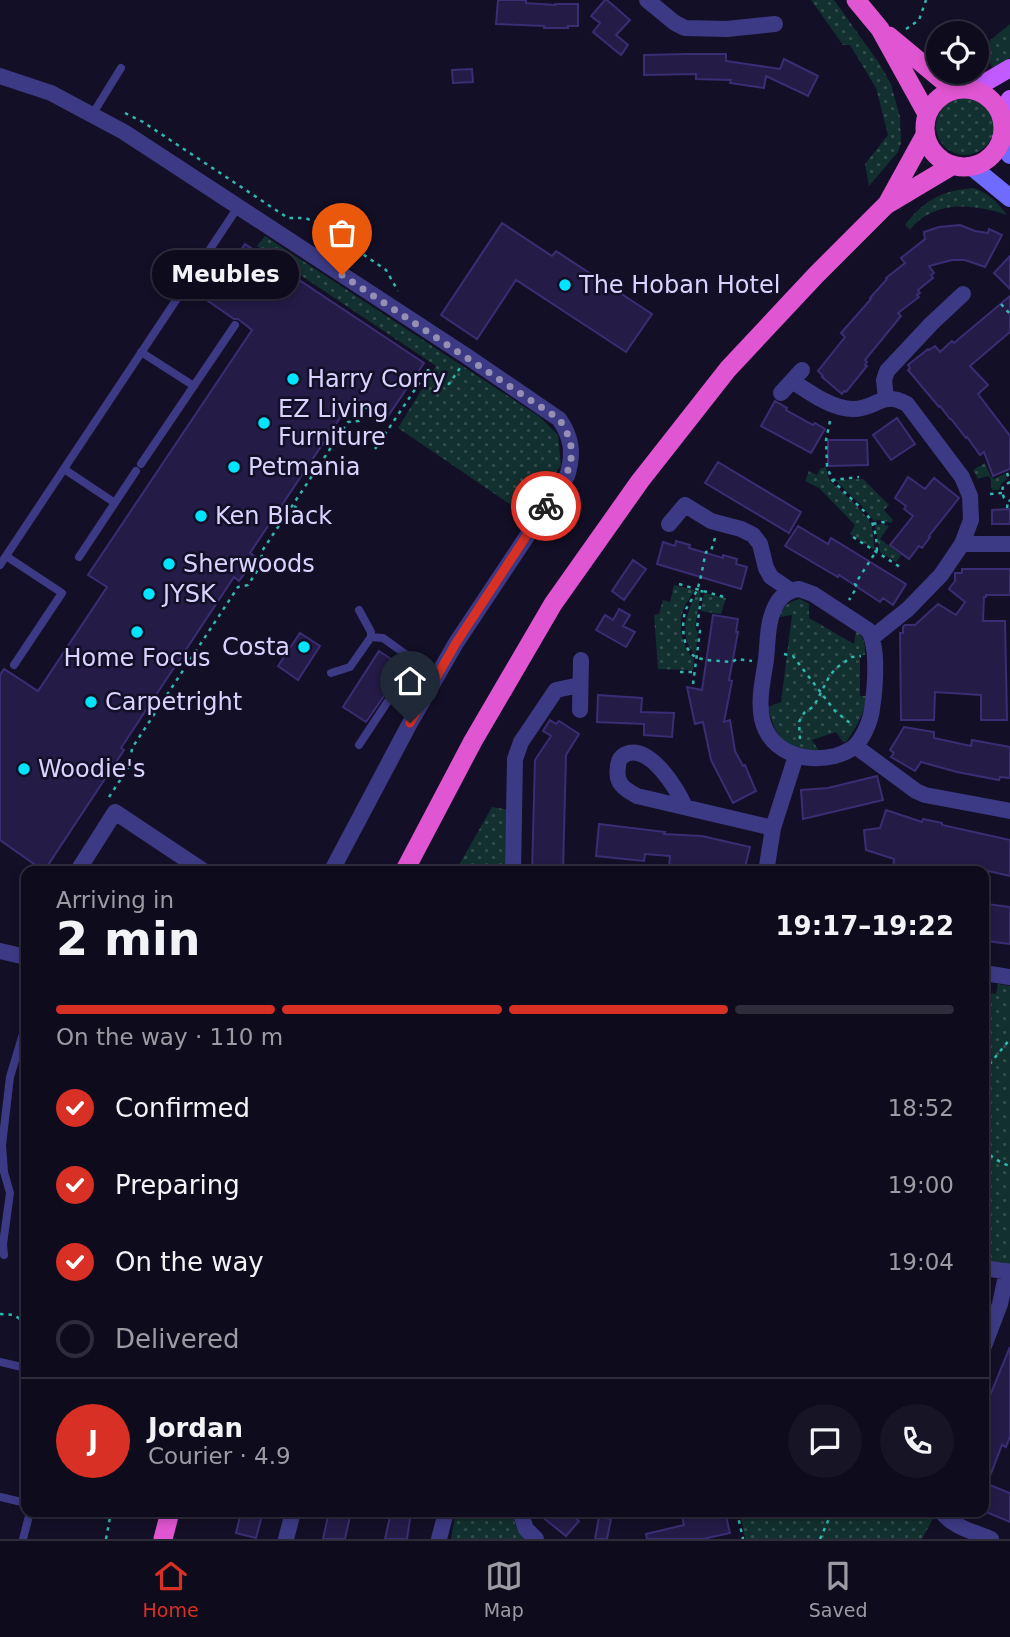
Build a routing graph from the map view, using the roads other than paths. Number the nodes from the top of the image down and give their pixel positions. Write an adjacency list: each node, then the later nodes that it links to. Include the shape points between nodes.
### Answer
1 (647, 0): 3 (street, via 685,28)
2 (856, 0): 4 (highway)
3 (775, 24)
4 (886, 34): 9 (highway); 11 (highway)
5 (121, 68): 12 (lane)
6 (1010, 68): 8 (main road)
7 (0, 76): 12 (street, via 51,93)
8 (974, 89): 9 (highway); 10 (highway)
9 (954, 90): 11 (highway, via 943,94)
10 (1005, 107): 14 (highway)
11 (927, 114): 13 (highway)
12 (92, 115): 18 (street)
13 (925, 135): 15 (highway, via 943,161); 17 (highway)
14 (1006, 147): 15 (highway, via 997,148 981,163)
15 (962, 166): 16 (main road); 17 (highway)
16 (1010, 198)
17 (886, 205): 50 (highway, via 728,369 640,481 553,604)
18 (238, 206): 21 (lane); 53 (street, via 559,419 571,448 567,476 456,643)
19 (963, 294): 24 (street, via 887,371)
20 (235, 325): 23 (lane)
21 (141, 352): 23 (lane); 25 (lane)
22 (792, 381): 24 (street, via 850,409 866,408)
23 (194, 386): 26 (lane)
24 (886, 398): 28 (street, via 907,404 962,477 970,496 971,520)
25 (64, 469): 26 (lane); 30 (lane)
26 (115, 503): 31 (lane)
27 (668, 524): 33 (street, via 685,505 711,521 753,535 771,577)
28 (962, 544): 29 (street); 35 (street, via 941,575)
29 (1010, 544)
30 (6, 556): 32 (lane); 38 (lane, via 62,593)
31 (79, 557)
32 (0, 565)
33 (790, 590): 35 (street, via 813,594); 46 (street, via 778,600 770,618 761,704 766,730 782,749)
34 (359, 610): 36 (lane)
35 (873, 637): 45 (street, via 872,709 869,724)
36 (371, 638): 39 (lane, via 350,667); 41 (lane, via 383,638 415,661)
37 (581, 660): 40 (street)
38 (14, 665)
39 (331, 673)
40 (580, 685): 43 (street); 56 (street, via 556,690 521,742 515,759)
41 (396, 690)
42 (388, 701): 44 (lane)
43 (580, 710)
44 (359, 745)
45 (855, 746): 46 (street, via 823,758); 48 (street, via 925,795)
46 (796, 756): 49 (street)
47 (684, 805): 49 (street)
48 (1010, 811)
49 (773, 828): 57 (street)
50 (416, 847): 54 (street); 55 (highway)
51 (81, 866): 52 (street, via 115,812)
52 (196, 866)
53 (334, 866)
54 (402, 866)
55 (407, 866)
56 (513, 866)
57 (767, 866)
58 (0, 951): 59 (street)
59 (21, 956)
60 (989, 974): 61 (street)
61 (1010, 977)
62 (21, 1046): 63 (lane)
63 (4, 1101): 64 (lane, via 2,1145 10,1193)
64 (4, 1255)
65 (989, 1269): 66 (street)
66 (1009, 1272): 67 (street)
67 (1005, 1305): 68 (street)
68 (989, 1336)
69 (0, 1362): 70 (lane)
70 (21, 1367)
71 (0, 1497): 72 (lane)
72 (21, 1502)
73 (29, 1517): 79 (lane)
74 (169, 1517): 80 (highway)
75 (292, 1517): 81 (street)
76 (445, 1517): 82 (street)
77 (522, 1517): 83 (street)
78 (946, 1517): 84 (street)
79 (23, 1539)
80 (163, 1539)
81 (286, 1539)
82 (439, 1539)
83 (536, 1539)
84 (991, 1539)

